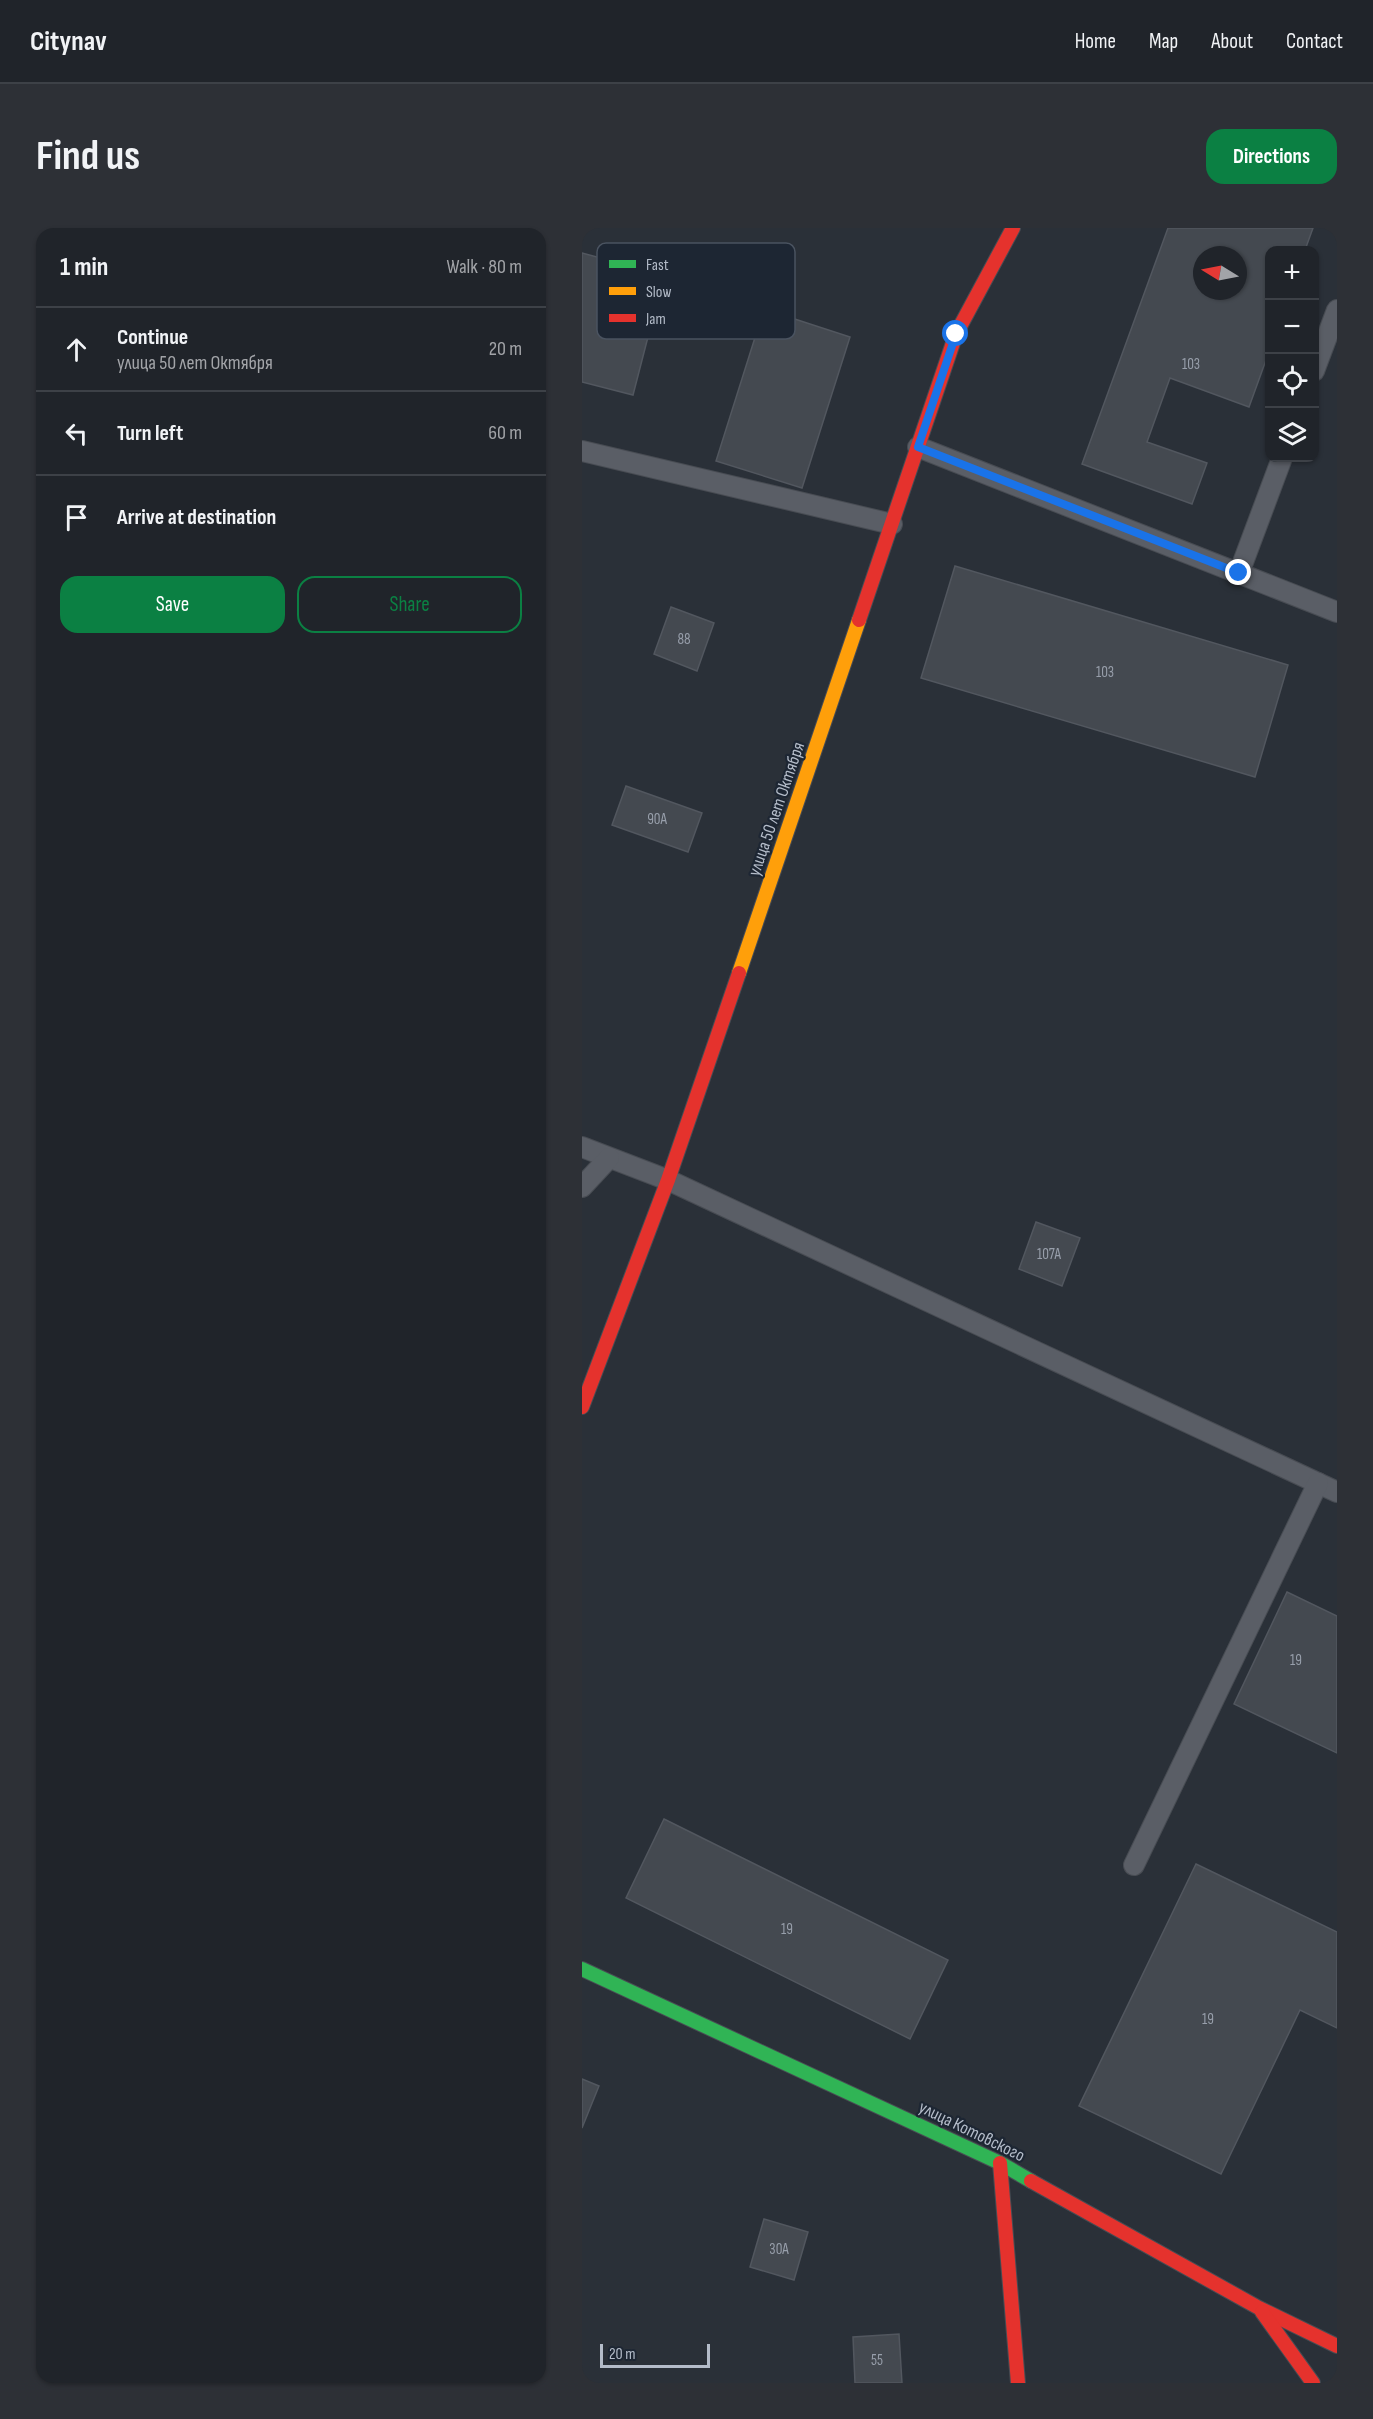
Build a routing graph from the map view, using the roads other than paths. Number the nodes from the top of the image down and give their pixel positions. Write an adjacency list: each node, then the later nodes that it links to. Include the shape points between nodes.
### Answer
1 (1013, 228): 4 (main road, улица 50 лет Октября, via 956,334)
2 (1337, 310): 3 (lane)
3 (1319, 357)
4 (918, 447): 7 (main road, улица 50 лет Октября); 8 (lane)
5 (582, 451): 7 (lane)
6 (1281, 462): 8 (lane)
7 (892, 524): 13 (main road, улица 50 лет Октября)
8 (1239, 573): 9 (lane)
9 (1337, 612)
10 (582, 1147): 11 (lane)
11 (609, 1158): 12 (lane); 13 (lane); 14 (lane)
12 (582, 1163)
13 (668, 1180): 15 (main road, улица 50 лет Октября); 16 (lane)
14 (582, 1187)
15 (582, 1407)
16 (1318, 1483): 17 (lane); 18 (lane)
17 (1337, 1492)
18 (1134, 1865)
19 (582, 1969): 20 (main road, улица Котовского)
20 (1000, 2163): 21 (main road, улица Котовского); 23 (main road)
21 (1259, 2308): 22 (main road, улица Котовского); 24 (main road)
22 (1337, 2346)
23 (1018, 2383)
24 (1313, 2383)

